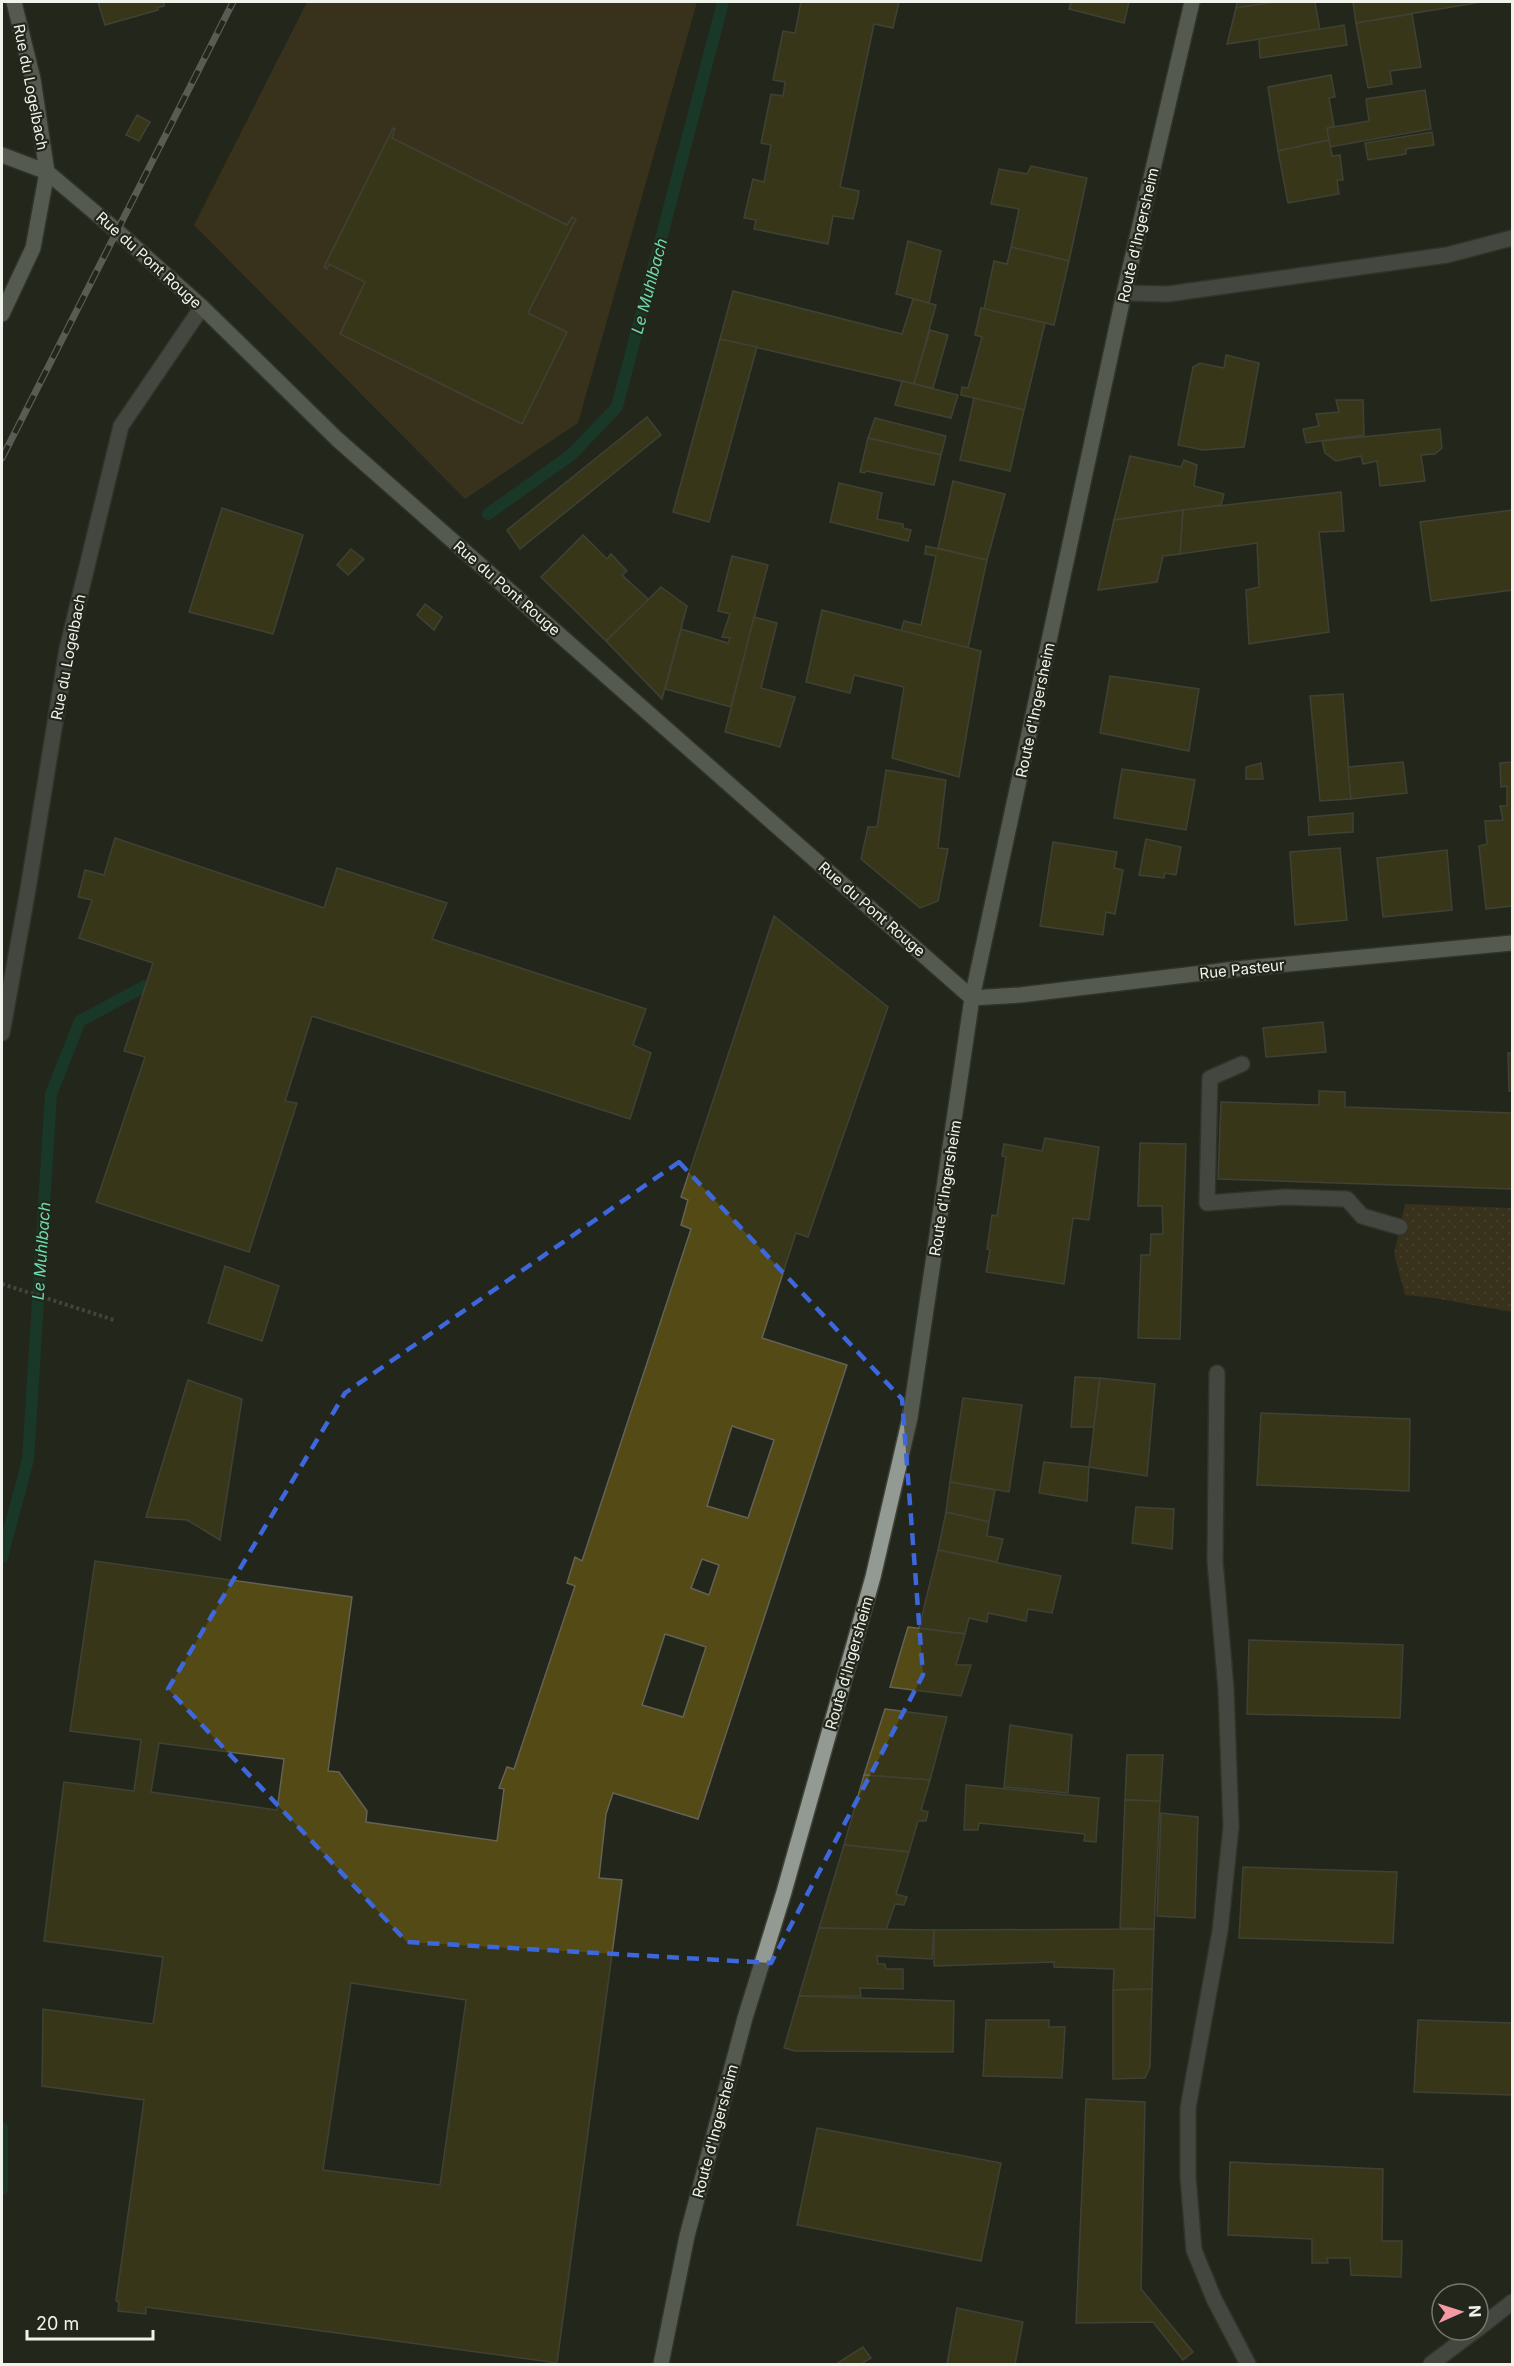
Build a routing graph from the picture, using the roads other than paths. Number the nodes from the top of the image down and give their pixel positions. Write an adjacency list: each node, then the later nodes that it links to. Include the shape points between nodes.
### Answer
1 (14, 2): 4 (main road, Rue du Logelbach, via 33,79)
2 (1192, 2): 6 (main road, Route d'Ingersheim)
3 (2, 155): 4 (main road, Rue du Pont Rouge)
4 (47, 172): 7 (main road, Rue du Pont Rouge); 8 (main road, Rue du Logelbach, via 33,248)
5 (1512, 238): 6 (street, via 1447,255 1168,294)
6 (1124, 293): 10 (main road, Route d'Ingersheim)
7 (202, 307): 10 (main road, Rue du Pont Rouge, via 337,439); 11 (street, Rue du Logelbach, via 121,426 67,649)
8 (2, 314)
9 (1512, 943): 10 (main road, Rue Pasteur)
10 (972, 998): 18 (main road, Route d'Ingersheim, via 907,1430 857,1634 745,2018 690,2225)
11 (2, 1033)
12 (1242, 1064): 13 (street, via 1210,1078 1206,1203 1285,1197 1347,1199 1362,1216)
13 (1400, 1227)
14 (1217, 1373): 19 (street, via 1215,1561 1226,1689 1231,1827 1220,1931 1188,2108 1188,2177 1194,2250 1214,2300)
15 (1512, 2302): 16 (street)
16 (1490, 2319)
17 (1460, 2342): 20 (street)
18 (661, 2364)
19 (1248, 2364)
20 (1431, 2364)

